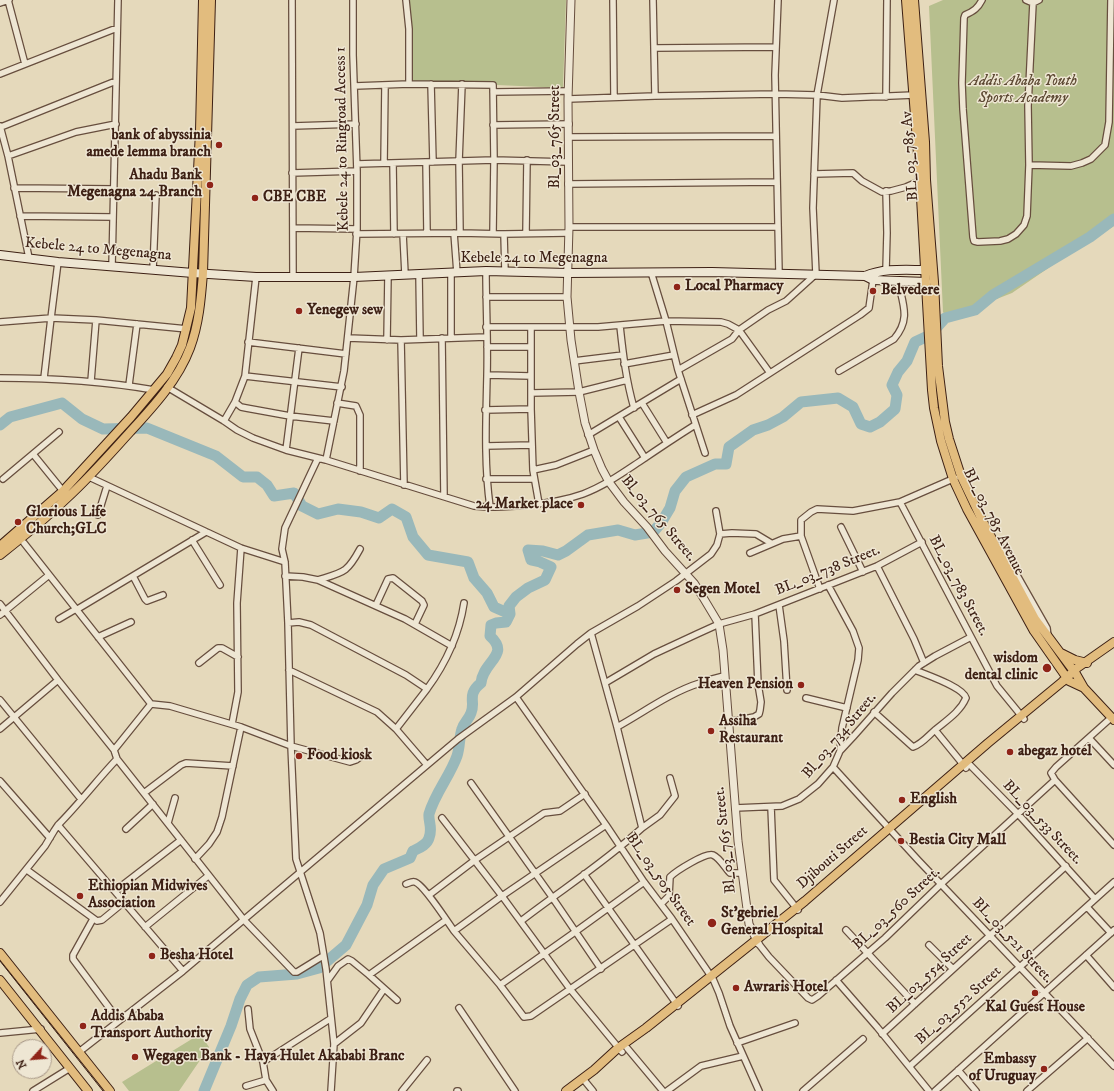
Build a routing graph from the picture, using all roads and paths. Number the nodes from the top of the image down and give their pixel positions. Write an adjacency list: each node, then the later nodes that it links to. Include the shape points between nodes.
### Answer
1 (9, 0): 20 (street); 24 (street)
2 (118, 0): 21 (street)
3 (203, 0): 93 (main road)
4 (211, 0): 94 (main road)
5 (292, 0): 46 (street)
6 (353, 0): 31 (street, Kebele 24 to Ringroad Access 1)
7 (406, 0): 27 (street)
8 (571, 0): 32 (street, Bl_03_765 Street)
9 (613, 0): 38 (street)
10 (653, 0): 23 (street)
11 (778, 0): 22 (street)
12 (834, 0): 35 (street)
13 (887, 0): 39 (street)
14 (906, 0): 36 (main road, BL_03_785 Av)
15 (914, 0): 63 (main road, BL_03_785 Av, via 925,142)
16 (982, 0): 59 (street, via 979,7 964,18 963,109 974,241 1008,239 1024,226 1029,206)
17 (1026, 0): 19 (street)
18 (1111, 0): 59 (street, via 1109,122 1105,145 1091,159 1071,166)
19 (1036, 1): 59 (street, via 1028,106)
20 (0, 3)
21 (116, 28): 24 (street); 26 (street)
22 (776, 47): 23 (street); 34 (street)
23 (655, 48): 37 (street)
24 (25, 64): 25 (street)
25 (0, 74)
26 (116, 81): 41 (street); 45 (street)
27 (409, 84): 28 (street); 30 (street)
28 (431, 84): 29 (street); 54 (street)
29 (462, 84): 33 (street, via 491,85 494,86); 52 (street)
30 (385, 85): 31 (street); 56 (street)
31 (355, 86): 42 (street, Kebele 24 to Ringroad Access 1)
32 (568, 91): 33 (street); 40 (street, Bl_03_765 Street)
33 (493, 92): 44 (street)
34 (776, 94): 35 (street); 37 (street); 47 (street)
35 (817, 95): 39 (street, via 842,98); 62 (street)
36 (914, 95): 39 (street); 63 (main road, BL_03_785 Av)
37 (655, 96): 38 (street)
38 (614, 97): 40 (street)
39 (886, 97)
40 (568, 99): 43 (street, Bl_03_765 Street)
41 (116, 124): 49 (street, via 76,132); 67 (street)
42 (356, 124): 46 (street); 58 (street, Kebele 24 to Ringroad Access 1)
43 (569, 124): 44 (street); 48 (street, Bl_03_765 Street)
44 (493, 125): 50 (street)
45 (0, 126): 49 (street)
46 (293, 126): 61 (street)
47 (776, 136): 48 (street); 64 (street)
48 (569, 137): 55 (street, Bl_03_765 Street)
49 (8, 156): 66 (street)
50 (494, 160): 51 (street); 52 (street); 78 (street)
51 (527, 160): 55 (street); 79 (street)
52 (459, 161): 54 (street); 77 (street)
53 (426, 162): 54 (street); 57 (street); 76 (street)
54 (433, 162)
55 (568, 162): 65 (street, Bl_03_765 Street)
56 (384, 163): 57 (street); 58 (street)
57 (393, 163): 80 (street)
58 (357, 164): 60 (street, Kebele 24 to Ringroad Access 1)
59 (1029, 165)
60 (357, 171): 61 (street); 75 (street, Kebele 24 to Ringroad Access 1)
61 (292, 173): 73 (street)
62 (814, 174): 68 (street, via 853,173 882,192); 100 (street)
63 (923, 180): 68 (street); 89 (main road, BL_03_785 Av); 123 (main road, BL_03_785 Av)
64 (776, 182): 65 (street); 72 (street)
65 (568, 184): 74 (street, Bl_03_765 Street)
66 (14, 188): 67 (street); 70 (street)
67 (113, 189): 71 (street)
68 (886, 191): 88 (street)
69 (156, 195): 87 (street)
70 (20, 216): 71 (street); 84 (street)
71 (112, 217): 86 (street)
72 (778, 227): 74 (street); 97 (street)
73 (293, 228): 75 (street); 104 (street)
74 (569, 230): 79 (street); 96 (street, Bl_03_765 Street)
75 (356, 232): 80 (street); 105 (street, Kebele 24 to Ringroad Access 1)
76 (427, 233): 77 (street); 81 (street)
77 (457, 233): 78 (street); 95 (street)
78 (493, 233): 82 (street)
79 (526, 233): 82 (street)
80 (394, 234): 81 (street)
81 (403, 234): 98 (street)
82 (504, 234): 91 (street)
83 (0, 255): 84 (main road, Kebele 24 to Megenagna)
84 (29, 258): 85 (main road, Kebele 24 to Megenagna)
85 (58, 262): 86 (main road, Kebele 24 to Megenagna); 112 (street)
86 (112, 266): 87 (main road, Kebele 24 to Megenagna)
87 (153, 270): 93 (main road, Kebele 24 to Megenagna)
88 (886, 270): 89 (main road); 102 (main road)
89 (925, 270): 108 (main road, BL_03_785 Av)
90 (486, 271): 91 (main road, Kebele 24 to Megenagna); 95 (main road, Kebele 24 to Megenagna); 109 (street)
91 (505, 272): 96 (main road, Kebele 24 to Megenagna)
92 (651, 272): 96 (main road, Kebele 24 to Megenagna); 97 (main road, Kebele 24 to Megenagna); 114 (street)
93 (193, 273): 94 (main road, Kebele 24 to Megenagna); 121 (main road)
94 (203, 273): 103 (main road, Kebele 24 to Megenagna); 153 (main road, via 196,330 189,349)
95 (454, 273): 99 (main road, Kebele 24 to Megenagna); 127 (street)
96 (568, 273): 110 (street, Bl_03_765 Street.)
97 (779, 273): 100 (main road, Kebele 24 to Megenagna)
98 (405, 274): 99 (main road, Kebele 24 to Megenagna); 101 (main road, Kebele 24 to Megenagna)
99 (419, 274): 128 (street)
100 (816, 274): 102 (main road, Kebele 24 to Megenagna); 122 (street, via 786,301)
101 (388, 275): 105 (main road, Kebele 24 to Megenagna); 129 (street)
102 (865, 276): 106 (main road)
103 (256, 277): 104 (main road, Kebele 24 to Megenagna); 131 (street)
104 (293, 277): 105 (main road, Kebele 24 to Megenagna)
105 (354, 277): 125 (street, Kebele 24 to Ringroad Access 1)
106 (872, 280): 107 (main road); 142 (street, via 869,308)
107 (898, 281): 108 (main road); 141 (street, via 905,310 900,331 894,339)
108 (926, 282): 111 (main road, BL_03_785 Av)
109 (486, 297): 110 (street); 118 (street)
110 (567, 297): 120 (street, Bl_03_765 Street.)
111 (927, 309): 187 (main road, BL_03_785 Avenue, via 934,408 941,441)
112 (51, 318): 113 (street); 115 (street); 147 (street)
113 (96, 320): 116 (street); 150 (street)
114 (666, 321): 117 (street); 122 (street, via 721,322); 137 (street)
115 (0, 322)
116 (137, 324): 121 (street); 152 (street)
117 (620, 326): 120 (street); 136 (street)
118 (486, 327): 119 (street); 124 (street)
119 (531, 328): 120 (street); 133 (street)
120 (570, 328): 138 (street, Bl_03_765 Street.)
121 (187, 329): 155 (main road, via 176,358)
122 (738, 330): 140 (street, via 732,339); 142 (street)
123 (937, 334): 187 (main road, BL_03_785 Avenue, via 945,422)
124 (486, 337): 127 (street); 132 (street)
125 (348, 338): 129 (street); 135 (street, Kebele 24 to Ringroad Access 1)
126 (442, 338): 127 (street); 128 (street); 195 (street)
127 (451, 338)
128 (420, 339): 130 (street)
129 (387, 340): 130 (street)
130 (401, 340): 192 (street)
131 (248, 342): 134 (street); 144 (street)
132 (487, 347): 133 (street); 143 (street)
133 (530, 347): 145 (street)
134 (299, 348): 135 (street); 151 (street)
135 (346, 354): 154 (street, Kebele 24 to Ringroad Access 1)
136 (623, 355): 138 (street); 139 (street)
137 (674, 355): 139 (street); 140 (street)
138 (574, 361): 156 (street, Bl_03_765 Street.)
139 (624, 364): 149 (street)
140 (678, 370): 148 (street)
141 (839, 371)
142 (770, 373): 164 (street, via 736,395)
143 (487, 375): 145 (street); 163 (street)
144 (245, 376): 151 (street); 158 (street)
145 (530, 376): 157 (street)
146 (0, 378): 147 (street)
147 (44, 378): 150 (street)
148 (681, 379): 160 (street); 164 (street)
149 (627, 380): 156 (street); 161 (street)
150 (91, 381): 152 (street)
151 (294, 382): 154 (street); 165 (street)
152 (129, 385): 155 (street)
153 (167, 387): 167 (street); 173 (main road)
154 (342, 387): 159 (street, Kebele 24 to Ringroad Access 1)
155 (154, 390): 171 (main road)
156 (579, 392): 157 (street); 172 (street, Bl_03_765 Street.)
157 (530, 393): 162 (street)
158 (235, 402): 165 (street, via 241,407); 167 (street)
159 (337, 403): 168 (street, Kebele 24 to Ringroad Access 1); 185 (street, via 356,406 360,415)
160 (642, 403): 161 (street); 174 (street)
161 (634, 408): 166 (street)
162 (531, 409): 163 (street); 175 (street)
163 (485, 410): 176 (street)
164 (692, 415): 169 (street)
165 (290, 416): 168 (street); 177 (street)
166 (619, 417): 172 (street); 182 (street)
167 (224, 421): 177 (street, via 242,433)
168 (334, 421): 183 (street, Kebele 24 to Ringroad Access 1)
169 (695, 425): 174 (street); 179 (street)
170 (59, 432): 180 (street)
171 (116, 433): 173 (main road); 194 (main road)
172 (588, 435): 178 (street, Bl_03_765 Street.)
173 (123, 440): 186 (main road)
174 (667, 443): 182 (street)
175 (532, 445): 176 (street); 184 (street)
176 (486, 446): 189 (street)
177 (286, 450): 181 (street)
178 (594, 450): 184 (street); 191 (street, Bl_03_765 Street.)
179 (705, 453)
180 (33, 454): 188 (street); 194 (street)
181 (318, 458): 183 (street); 217 (street, via 285,528 282,549)
182 (645, 458): 191 (street)
183 (326, 460): 185 (street)
184 (533, 470): 190 (street)
185 (360, 471): 192 (street)
186 (89, 477): 193 (street); 201 (main road, via 67,498)
187 (957, 477): 196 (street); 247 (main road, BL_03_785 Avenue, via 1035,619); 252 (main road, BL_03_785 Avenue, via 967,509 1030,625)
188 (3, 479)
189 (486, 479): 190 (street); 198 (street)
190 (534, 479): 197 (street)
191 (610, 482): 197 (street, via 584,494); 220 (street, Bl_03_765 Street., via 624,502)
192 (404, 485): 195 (street)
193 (107, 486): 200 (street); 203 (street)
194 (63, 491): 201 (main road)
195 (444, 496): 198 (street, via 474,506)
196 (900, 502): 205 (street, via 853,511 817,509 801,520); 208 (street, BL_03_783 Street.)
197 (539, 504): 198 (street)
198 (490, 507)
199 (716, 511): 204 (street)
200 (98, 515)
201 (29, 526): 206 (main road, via 10,531); 209 (main road); 211 (main road); 215 (main road)
202 (841, 526): 219 (street)
203 (206, 532): 207 (street); 212 (street)
204 (720, 534): 210 (street, via 756,534); 220 (street, via 711,554)
205 (801, 536): 210 (street); 227 (street)
206 (0, 539)
207 (192, 540): 222 (street); 225 (street)
208 (922, 542): 218 (street, BL_03_738 Street.); 243 (street, BL_03_783 Street.)
209 (24, 543): 216 (main road); 221 (street)
210 (771, 543): 214 (street)
211 (0, 546)
212 (241, 548): 217 (street); 248 (street, via 237,603)
213 (360, 549): 224 (street, via 352,565 347,569)
214 (750, 553)
215 (0, 555)
216 (0, 561)
217 (285, 562): 223 (street)
218 (877, 566): 219 (street, BL_03_738 Street.); 250 (street)
219 (863, 572): 226 (street, BL_03_738 Street.)
220 (686, 573): 240 (street, Bl_03_765 Street.); 241 (street)
221 (49, 576): 233 (street); 234 (street)
222 (133, 576): 228 (street, via 145,599); 233 (street)
223 (285, 576): 224 (street); 238 (street)
224 (318, 580): 231 (street)
225 (220, 585)
226 (828, 586): 227 (street, BL_03_738 Street.); 268 (street, via 853,630 859,648)
227 (820, 589): 232 (street, BL_03_738 Street.)
228 (163, 595)
229 (464, 603): 246 (street)
230 (0, 604): 234 (street)
231 (376, 605): 239 (street); 239 (street, via 388,579 393,578 424,605)
232 (779, 605): 235 (street, BL_03_738 Street.); 263 (street)
233 (76, 609): 236 (street); 242 (street)
234 (2, 613): 258 (street)
235 (755, 614): 240 (street, BL_03_738 Street.); 273 (street, via 760,710 754,717)
236 (59, 619)
237 (131, 622): 242 (street)
238 (288, 624): 253 (street); 262 (street, via 299,622 311,625 406,675)
239 (415, 624): 246 (street)
240 (719, 624): 256 (street, Bl_03_765 Street.); 259 (street, BL_03_738 Street., via 654,654)
241 (591, 634): 259 (street); 264 (street)
242 (98, 637): 267 (street)
243 (971, 637): 250 (street, Bl_03_734 Street.); 271 (street, BL_03_783 Street., via 997,686)
244 (1114, 642): 251 (main road, Djibouti Street)
245 (1114, 645): 251 (main road, Djibouti Street)
246 (452, 646): 262 (street, via 441,670)
247 (1059, 652): 251 (main road); 255 (main road, BL_03_785 Avenue)
248 (238, 657): 249 (street, via 218,648); 274 (street, via 238,692)
249 (199, 662)
250 (924, 663): 254 (street, Bl_03_734 Street.)
251 (1086, 663): 255 (main road, Djibouti Street)
252 (1057, 664): 257 (main road, BL_03_785 Avenue); 260 (main road, via 1061,677)
253 (290, 670): 278 (street, via 378,712); 281 (street)
254 (915, 670): 269 (street, Bl_03_734 Street.); 279 (street, via 959,689 965,695 963,705)
255 (1075, 672): 257 (main road, Djibouti Street); 261 (main road, BL_03_785 Avenue)
256 (724, 676): 273 (street, Bl_03_765 Street.); 276 (street, via 690,687)
257 (1068, 679): 260 (main road, Djibouti Street); 261 (main road)
258 (58, 680): 270 (street); 282 (street)
259 (605, 683): 276 (street)
260 (1059, 688): 271 (main road, Djibouti Street)
261 (1084, 688): 272 (main road)
262 (427, 689): 278 (street)
263 (787, 690)
264 (516, 697): 286 (street, via 469,730); 296 (street, BL_03_505 Street)
265 (806, 698): 268 (street)
266 (0, 700): 270 (street)
267 (151, 704): 274 (street, via 170,706); 282 (street)
268 (847, 708): 283 (street, via 840,738)
269 (874, 712): 279 (street, via 913,747); 283 (street, Bl_03_734 Street.)
270 (14, 717): 277 (street); 298 (street)
271 (1023, 718): 289 (main road, Djibouti Street)
272 (1113, 719): 280 (street)
273 (728, 722): 301 (street, Bl_03_765 Street.)
274 (232, 724): 275 (street)
275 (241, 727): 281 (street); 288 (street)
276 (617, 727): 307 (street)
277 (0, 729)
278 (396, 729): 286 (street)
279 (935, 730): 289 (street, BL_03_533 Street.)
280 (1089, 738): 287 (street); 292 (street, via 1051,773)
281 (291, 746): 284 (street, via 350,762); 319 (street, via 296,859)
282 (114, 750): 285 (street)
283 (840, 751): 290 (street, Bl_03_734 Street.)
284 (363, 755)
285 (117, 759): 295 (street); 298 (street)
286 (427, 765): 319 (street)
287 (1114, 765)
288 (233, 766): 295 (street, via 186,763); 315 (street, via 217,832)
289 (966, 766): 302 (street, BL_03_533 Street.); 309 (main road, Djibouti Street)
290 (833, 767): 300 (street, Bl_03_734 Street., via 818,784 799,799 782,806); 309 (street, BL_03_521 Street.)
291 (670, 778): 307 (street, via 675,796 660,815)
292 (1055, 780): 302 (street, BL_03_560 Street.); 313 (street)
293 (0, 781): 311 (street)
294 (471, 783): 310 (street)
295 (144, 793): 299 (street)
296 (585, 794): 305 (street, BL_03_505 Street); 310 (street, via 560,811 544,813)
297 (175, 798): 304 (street)
298 (81, 799): 306 (street)
299 (153, 804): 304 (street); 308 (street)
300 (771, 807): 301 (street, Bl_03_734 Street.); 338 (street, via 774,880)
301 (735, 808): 321 (street, Bl_03_765 Street.)
302 (1018, 814): 317 (street, BL_03_533 Street.); 327 (street, BL_03_560 Street.)
303 (442, 818): 316 (street)
304 (168, 823): 312 (street)
305 (606, 824): 314 (street, BL_03_505 Street); 320 (street)
306 (58, 825): 311 (street); 328 (street)
307 (642, 828): 314 (street)
308 (126, 829)
309 (891, 830): 327 (street, BL_03_521 Street.); 338 (main road, Djibouti Street)
310 (508, 836): 316 (street); 320 (street)
311 (50, 838): 318 (street)
312 (181, 840): 315 (street); 328 (street)
313 (1114, 845)
314 (621, 847): 322 (street); 324 (street, BL_03_505 Street)
315 (195, 859): 323 (street)
316 (475, 860): 329 (street); 330 (street)
317 (1066, 866): 332 (street, BL_03_533 Street.); 349 (street, BL_03_554 Street)
318 (27, 870): 333 (street); 339 (street)
319 (300, 872): 341 (street); 357 (street, via 320,933)
320 (534, 873): 330 (street); 331 (street)
321 (742, 873): 335 (street, via 730,873 715,856 708,854 670,877 669,896); 350 (street, Bl_03_765 Street., via 749,924)
322 (584, 874): 331 (street); 337 (street)
323 (208, 876): 341 (street); 344 (street)
324 (644, 882): 335 (street, BL_03_505 Street); 337 (street)
325 (1114, 882): 332 (street, BL_03_552 Street)
326 (406, 884): 329 (street, via 415,882)
327 (941, 884): 349 (street, BL_03_521 Street.); 354 (street, BL_03_560 Street.)
328 (115, 891): 334 (street)
329 (429, 895): 342 (street)
330 (502, 896): 343 (street); 346 (street)
331 (552, 897): 343 (street); 348 (street)
332 (1095, 899): 336 (street, BL_03_552 Street)
333 (0, 902)
334 (124, 902): 339 (street, via 102,920); 344 (street)
335 (661, 904): 340 (street, BL_03_505 Street)
336 (1087, 907): 347 (street); 358 (street, BL_03_552 Street)
337 (608, 908): 348 (street); 352 (street)
338 (797, 909): 350 (main road, Djibouti Street)
339 (93, 919): 378 (street, via 72,959)
340 (672, 919): 352 (street); 363 (street, BL_03_505 Street)
341 (244, 920): 357 (street, via 294,972); 361 (street)
342 (446, 920): 346 (street); 362 (street)
343 (520, 921): 355 (street)
344 (145, 927): 361 (street)
345 (846, 930): 354 (street)
346 (454, 931): 367 (street)
347 (1112, 931): 356 (street)
348 (575, 932): 355 (street); 359 (street)
349 (990, 935): 358 (street, BL_03_521 Street.); 360 (street, BL_03_554 Street)
350 (757, 942): 363 (main road, Djibouti Street); 366 (street, BL_03_560 Street., via 812,1000)
351 (928, 945): 360 (street)
352 (635, 946): 359 (street); 374 (street)
353 (0, 953): 388 (main road)
354 (868, 953): 366 (street, BL_03_560 Street.); 373 (street)
355 (544, 954): 367 (street); 370 (street)
356 (1086, 955): 368 (street); 371 (street)
357 (324, 958): 365 (street)
358 (1020, 967): 371 (street, BL_03_521 Street.); 392 (street, BL_03_552 Street)
359 (600, 968): 370 (street)
360 (952, 970): 373 (street, BL_03_554 Street)
361 (183, 971): 378 (street)
362 (369, 975): 365 (street, via 348,959 338,966); 369 (street)
363 (712, 977): 374 (main road, Djibouti Street); 385 (street, BL_03_505 Street)
364 (0, 980): 380 (main road)
365 (328, 980): 377 (street)
366 (836, 980): 382 (street)
367 (500, 985): 370 (street, via 527,1018)
368 (1114, 987)
369 (384, 988): 372 (street); 386 (street, via 360,1023)
370 (570, 989): 387 (street)
371 (1045, 993): 383 (street, BL_03_521 Street.); 395 (street)
372 (397, 1000)
373 (915, 1004): 382 (street, BL_03_554 Street)
374 (677, 1005): 387 (main road, Djibouti Street)
375 (459, 1008): 405 (street)
376 (248, 1009): 391 (street, via 250,1029)
377 (330, 1020): 386 (street); 391 (street)
378 (119, 1021): 388 (street)
379 (795, 1023): 385 (street)
380 (41, 1029): 381 (street); 394 (main road)
381 (0, 1033)
382 (882, 1034): 392 (street)
383 (1088, 1038): 393 (street, BL_03_521 Street.); 416 (street)
384 (863, 1039): 412 (street)
385 (737, 1043): 389 (street, BL_03_505 Street)
386 (334, 1044): 403 (street)
387 (622, 1049): 397 (main road, Djibouti Street); 406 (main road, Djibouti Street); 409 (street)
388 (79, 1052): 401 (main road)
389 (743, 1056): 410 (street, via 702,1066); 411 (street, BL_03_505 Street)
390 (427, 1060): 404 (street)
391 (263, 1062): 396 (street)
392 (910, 1066): 413 (street)
393 (1114, 1066)
394 (70, 1068): 399 (street); 400 (main road)
395 (958, 1070): 414 (street); 415 (street)
396 (266, 1080): 398 (street); 402 (street)
397 (584, 1080): 407 (main road, Djibouti Street); 408 (street)
398 (246, 1086)
399 (33, 1091)
400 (88, 1091)
401 (110, 1091)
402 (273, 1091)
403 (331, 1091)
404 (402, 1091)
405 (515, 1091)
406 (566, 1091)
407 (571, 1091)
408 (593, 1091)
409 (663, 1091)
410 (667, 1091)
411 (759, 1091)
412 (803, 1091)
413 (929, 1091)
414 (935, 1091)
415 (976, 1091)
416 (1027, 1091)

